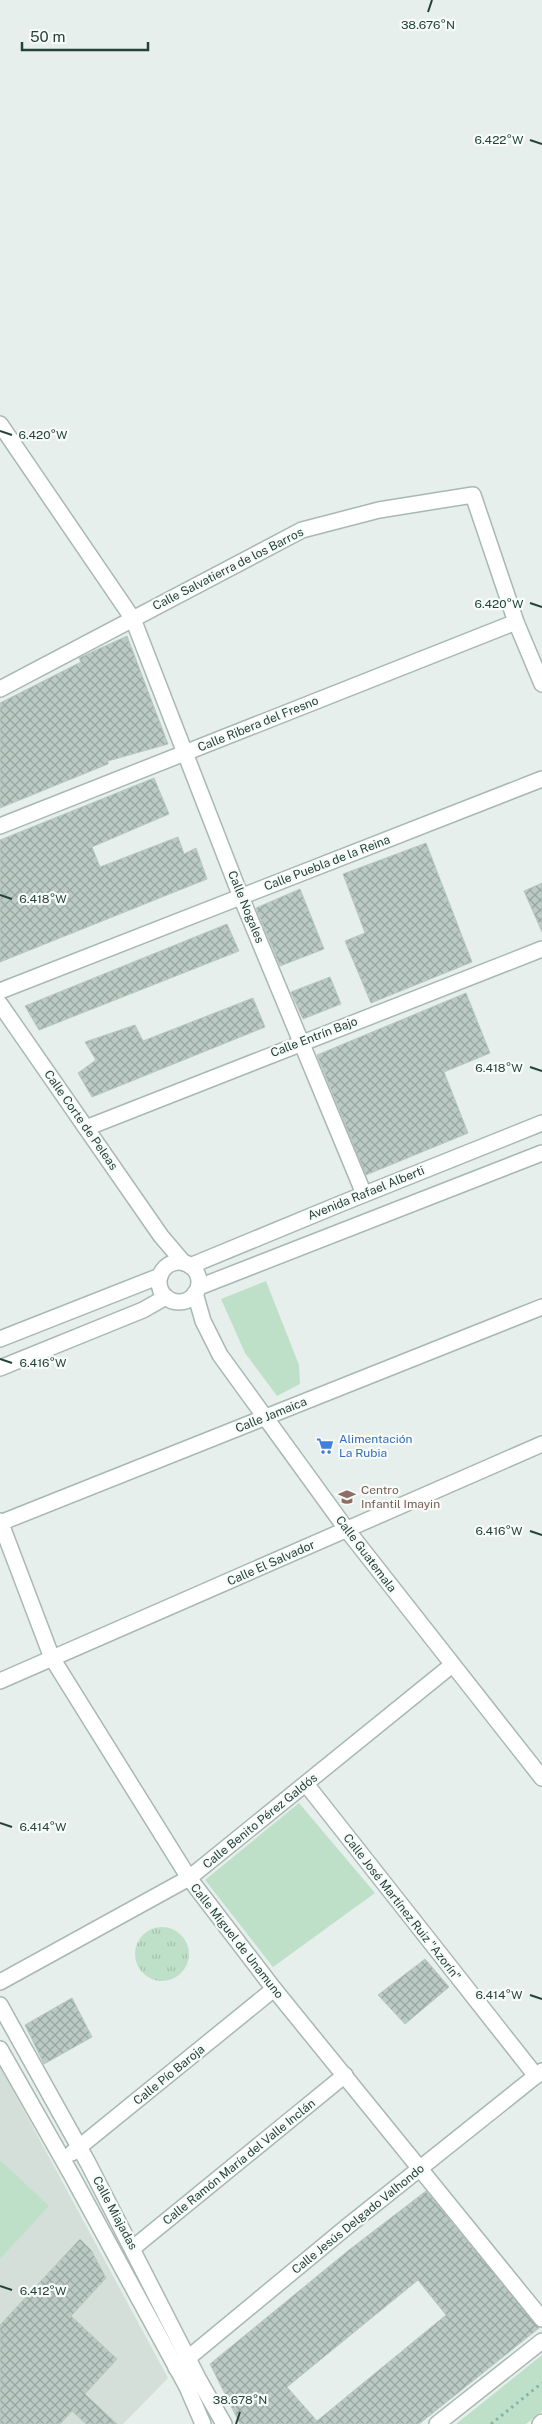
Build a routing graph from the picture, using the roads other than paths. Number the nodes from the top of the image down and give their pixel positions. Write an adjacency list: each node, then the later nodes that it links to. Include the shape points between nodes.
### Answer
1 (0, 424): 2 (street, Calle Nogales)
2 (133, 619): 3 (street, Calle Salvatierra de los Barros, via 302,530 379,510 473,495); 5 (street, Calle Salvatierra de los Barros); 6 (street, Calle Nogales)
3 (516, 622): 4 (street); 6 (street, Calle Ribera del Fresno)
4 (542, 684)
5 (0, 689)
6 (186, 752): 8 (street, Calle Ribera del Fresno); 9 (street, Calle Nogales)
7 (542, 779): 9 (street, Calle Puebla de la Reina)
8 (0, 826)
9 (241, 897): 11 (street, Calle Puebla de la Reina); 13 (street, Calle Nogales)
10 (542, 949): 13 (street, Calle Entrín Bajo)
11 (0, 991)
12 (0, 1004): 15 (street, Calle Corte de Peleas)
13 (302, 1042): 15 (street, Calle Entrín Bajo); 17 (street, Calle Nogales)
14 (542, 1123): 17 (street, Avenida Rafael Alberti)
15 (86, 1128): 18 (street, Calle Corte de Peleas)
16 (542, 1153): 21 (street)
17 (364, 1194): 19 (street, Avenida Rafael Alberti)
18 (162, 1236): 19 (street, Calle Corte de Peleas); 20 (street)
19 (187, 1264): 20 (street, via 170,1264); 21 (street, via 198,1278)
20 (162, 1273): 22 (street, via 159,1284); 25 (street)
21 (197, 1290): 22 (street, via 182,1302); 24 (street, Calle Guatemala)
22 (170, 1299): 24 (street, Calle Guatemala); 26 (street)
23 (542, 1307): 27 (street, Calle Jamaica)
24 (203, 1322): 27 (street, Calle Guatemala, via 220,1355)
25 (0, 1339)
26 (0, 1368)
27 (266, 1417): 29 (street, Calle Jamaica); 30 (street, Calle Guatemala)
28 (542, 1444): 30 (street, Calle El Salvador)
29 (0, 1522): 31 (street, Calle Miguel de Unamuno)
30 (346, 1530): 31 (street, Calle El Salvador); 32 (street, Calle Guatemala)
31 (52, 1658): 33 (street, Calle El Salvador); 36 (street, Calle Miguel de Unamuno)
32 (452, 1665): 34 (street, Calle Guatemala); 35 (street, Calle Benito Pérez Galdós)
33 (0, 1681)
34 (542, 1778)
35 (306, 1784): 36 (street, Calle Benito Pérez Galdós); 41 (street, Calle José Martínez Ruiz "Azorín")
36 (189, 1878): 37 (street, Calle Benito Pérez Galdós); 38 (street, Calle Miguel de Unamuno)
37 (0, 1982)
38 (274, 1989): 42 (street, Calle Miguel de Unamuno); 43 (street, Calle Pío Baroja)
39 (0, 2005): 43 (street, Calle Miajadas)
40 (0, 2049): 44 (street, Calle Miajadas)
41 (539, 2073): 45 (street, Calle Jesús Delgado Valhondo)
42 (345, 2075): 45 (street, Calle Miguel de Unamuno); 46 (street, Calle Ramón María del Valle Inclán)
43 (80, 2147): 44 (street, Calle Pío Baroja); 46 (street, Calle Miajadas)
44 (63, 2160): 50 (street, Calle Miajadas)
45 (421, 2168): 47 (street, Calle Miguel de Unamuno); 49 (street, Calle Jesús Delgado Valhondo)
46 (134, 2248): 49 (street, Calle Miajadas)
47 (542, 2319)
48 (542, 2341): 53 (street)
49 (188, 2357): 50 (street, Calle Jesús Delgado Valhondo); 52 (street, Calle Miajadas)
50 (176, 2368): 51 (street, Calle Miajadas)
51 (201, 2423)
52 (224, 2424)
53 (437, 2424)

